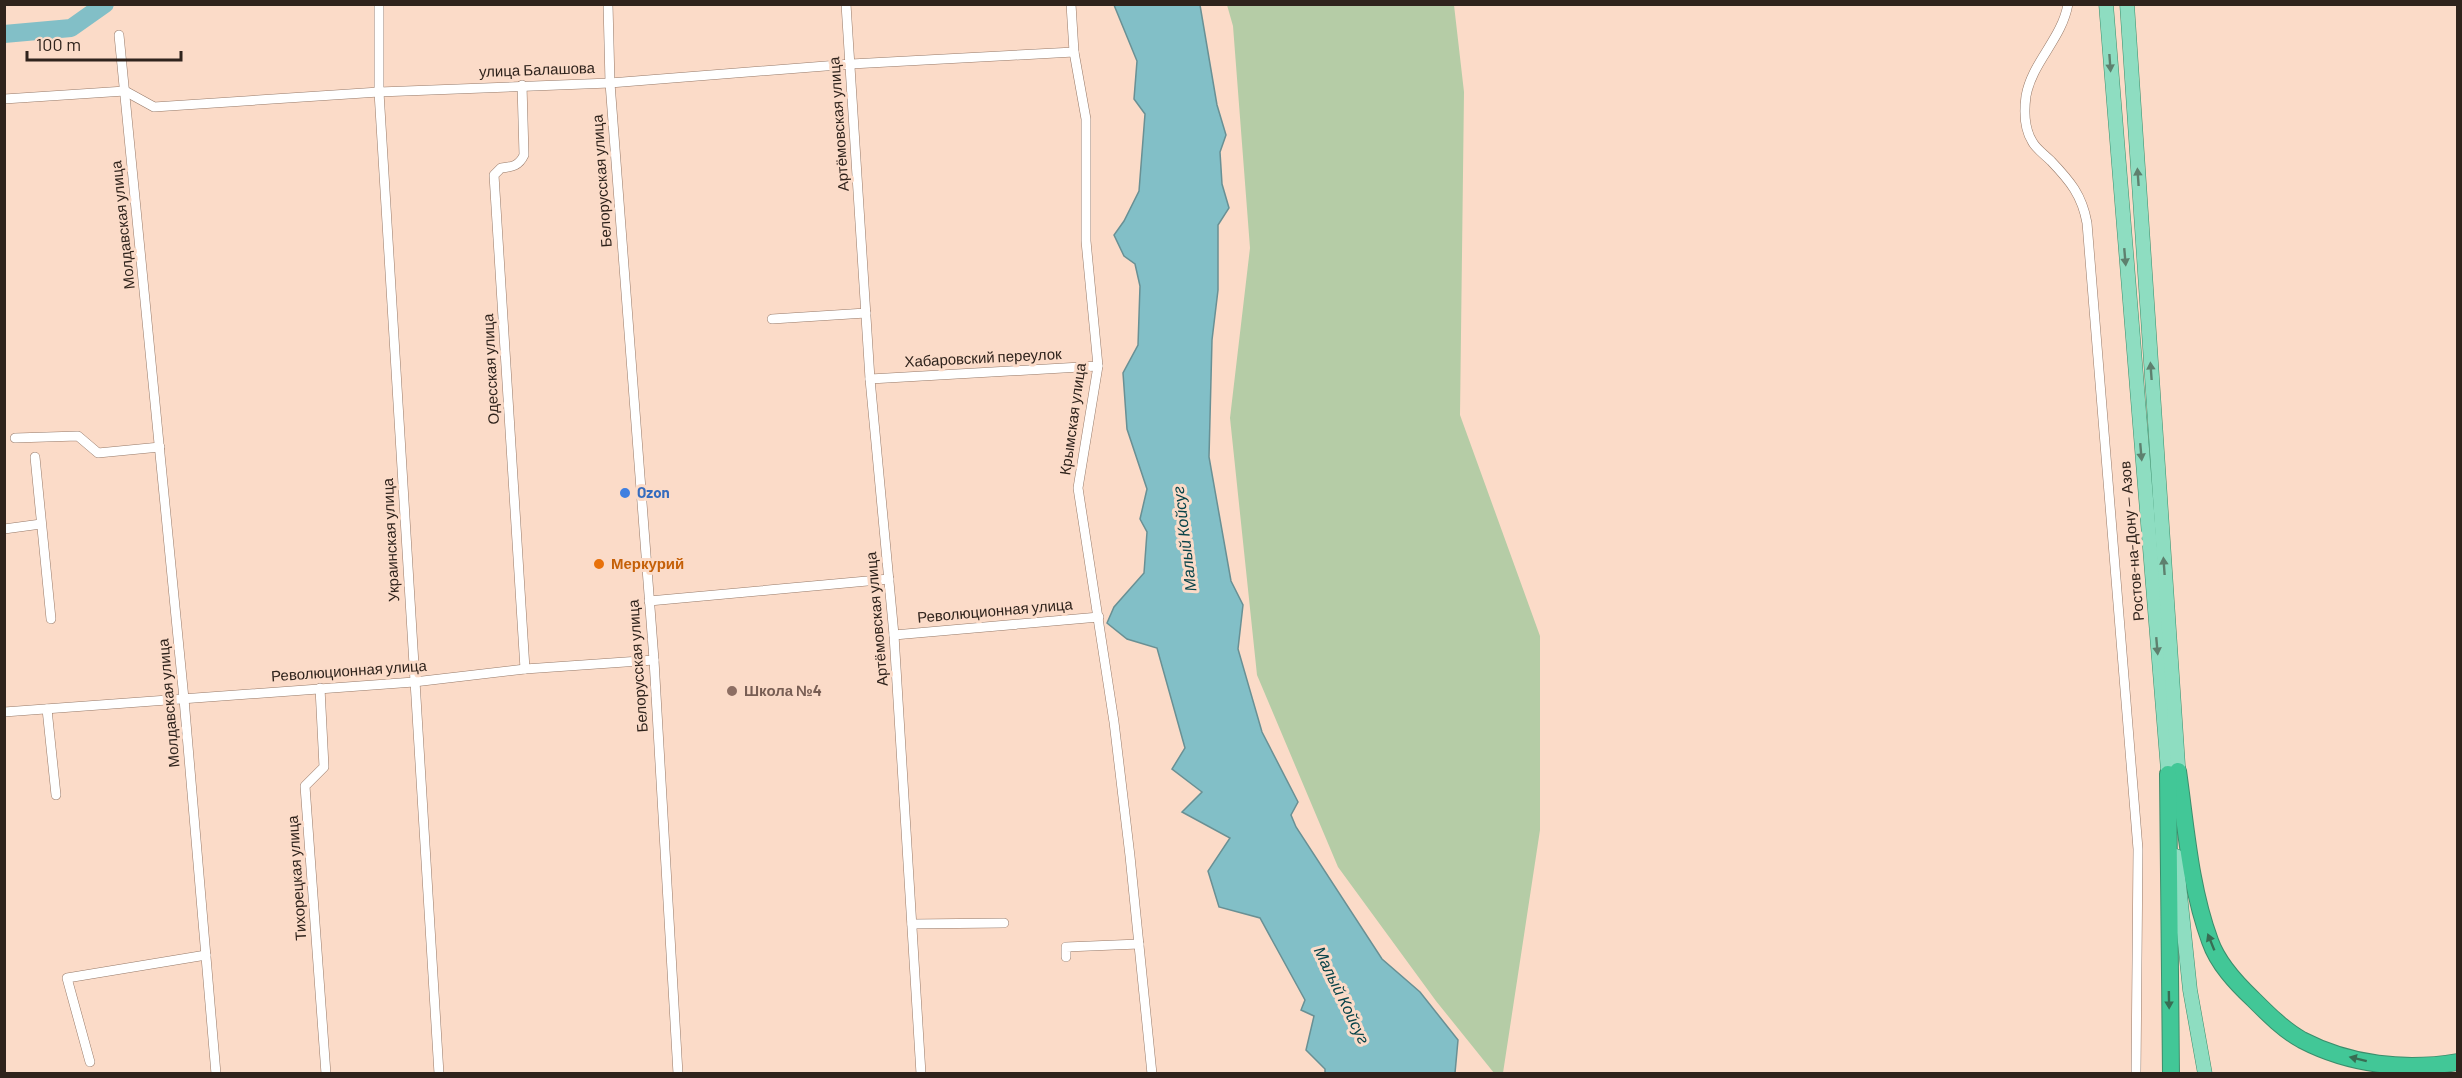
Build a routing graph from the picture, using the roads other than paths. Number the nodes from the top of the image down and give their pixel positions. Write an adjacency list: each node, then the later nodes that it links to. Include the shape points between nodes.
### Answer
1 (379, 4): 14 (street, Украинская улица)
2 (608, 4): 11 (street, Белорусская улица)
3 (846, 4): 10 (street, Артёмовская улица)
4 (1071, 4): 9 (street, Крымская улица)
5 (2068, 4): 52 (street, via 2061,29 2034,73 2026,96 2025,122 2032,142 2072,184 2084,203 2087,223 2138,849)
6 (2106, 4): 37 (main road, Ростов-на-Дону — Азов, one-way to 37)
7 (2127, 4): 37 (main road, Ростов-на-Дону — Азов, one-way to 7)
8 (119, 35): 13 (street, Молдавская улица)
9 (1074, 52): 10 (street, улица Балашова); 18 (street, Крымская улица, via 1086,119 1086,240)
10 (851, 64): 11 (street, улица Балашова); 16 (street, Артёмовская улица)
11 (610, 83): 12 (street, улица Балашова); 26 (street, Белорусская улица)
12 (522, 85): 14 (street, улица Балашова); 31 (street, Одесская улица, via 524,155 521,162 501,168 494,175)
13 (125, 91): 14 (street, улица Балашова, via 154,107); 15 (street); 21 (street, Молдавская улица)
14 (379, 92): 32 (street, Украинская улица)
15 (4, 99)
16 (866, 313): 17 (street); 19 (street, Артёмовская улица)
17 (772, 319)
18 (1098, 366): 19 (street, Хабаровский переулок); 27 (street, Крымская улица, via 1078,488)
19 (870, 379): 25 (street, Артёмовская улица)
20 (15, 438): 21 (street, via 78,436 98,453)
21 (160, 447): 34 (street, Молдавская улица)
22 (35, 457): 23 (street)
23 (41, 524): 24 (street); 28 (street)
24 (4, 529)
25 (889, 579): 26 (street); 29 (street, Артёмовская улица)
26 (649, 602): 30 (street, Белорусская улица)
27 (1099, 617): 29 (street, Революционная улица); 41 (street, Крымская улица)
28 (51, 619)
29 (894, 634): 40 (street, Артёмовская улица)
30 (654, 660): 31 (street, Революционная улица); 49 (street, Белорусская улица)
31 (525, 669): 32 (street, Революционная улица)
32 (414, 682): 33 (street, Революционная улица); 48 (street, Украинская улица)
33 (320, 688): 34 (street, Революционная улица); 47 (street, Тихорецкая улица, via 324,767 305,786)
34 (184, 699): 35 (street, Революционная улица); 42 (street, Молдавская улица)
35 (47, 709): 36 (street, Революционная улица); 38 (street)
36 (4, 712)
37 (2173, 772): 45 (highway, one-way to 37, via 2429,1067 2385,1066 2330,1052 2301,1039 2239,986 2210,944); 53 (highway, one-way to 53); 54 (main road, Ростов-на-Дону — Азов, via 2190,990); 55 (main road, Ростов-на-Дону — Азов, via 2199,989)
38 (56, 795)
39 (1004, 923): 40 (street)
40 (912, 924): 50 (street, Артёмовская улица)
41 (1139, 944): 43 (street, via 1066,947); 51 (street, Крымская улица)
42 (206, 955): 44 (street, via 67,978); 46 (street, Молдавская улица)
43 (1066, 957)
44 (90, 1062)
45 (2457, 1062)
46 (216, 1074)
47 (326, 1074)
48 (439, 1074)
49 (678, 1074)
50 (921, 1074)
51 (1152, 1074)
52 (2136, 1074)
53 (2171, 1074)
54 (2205, 1074)
55 (2214, 1074)

